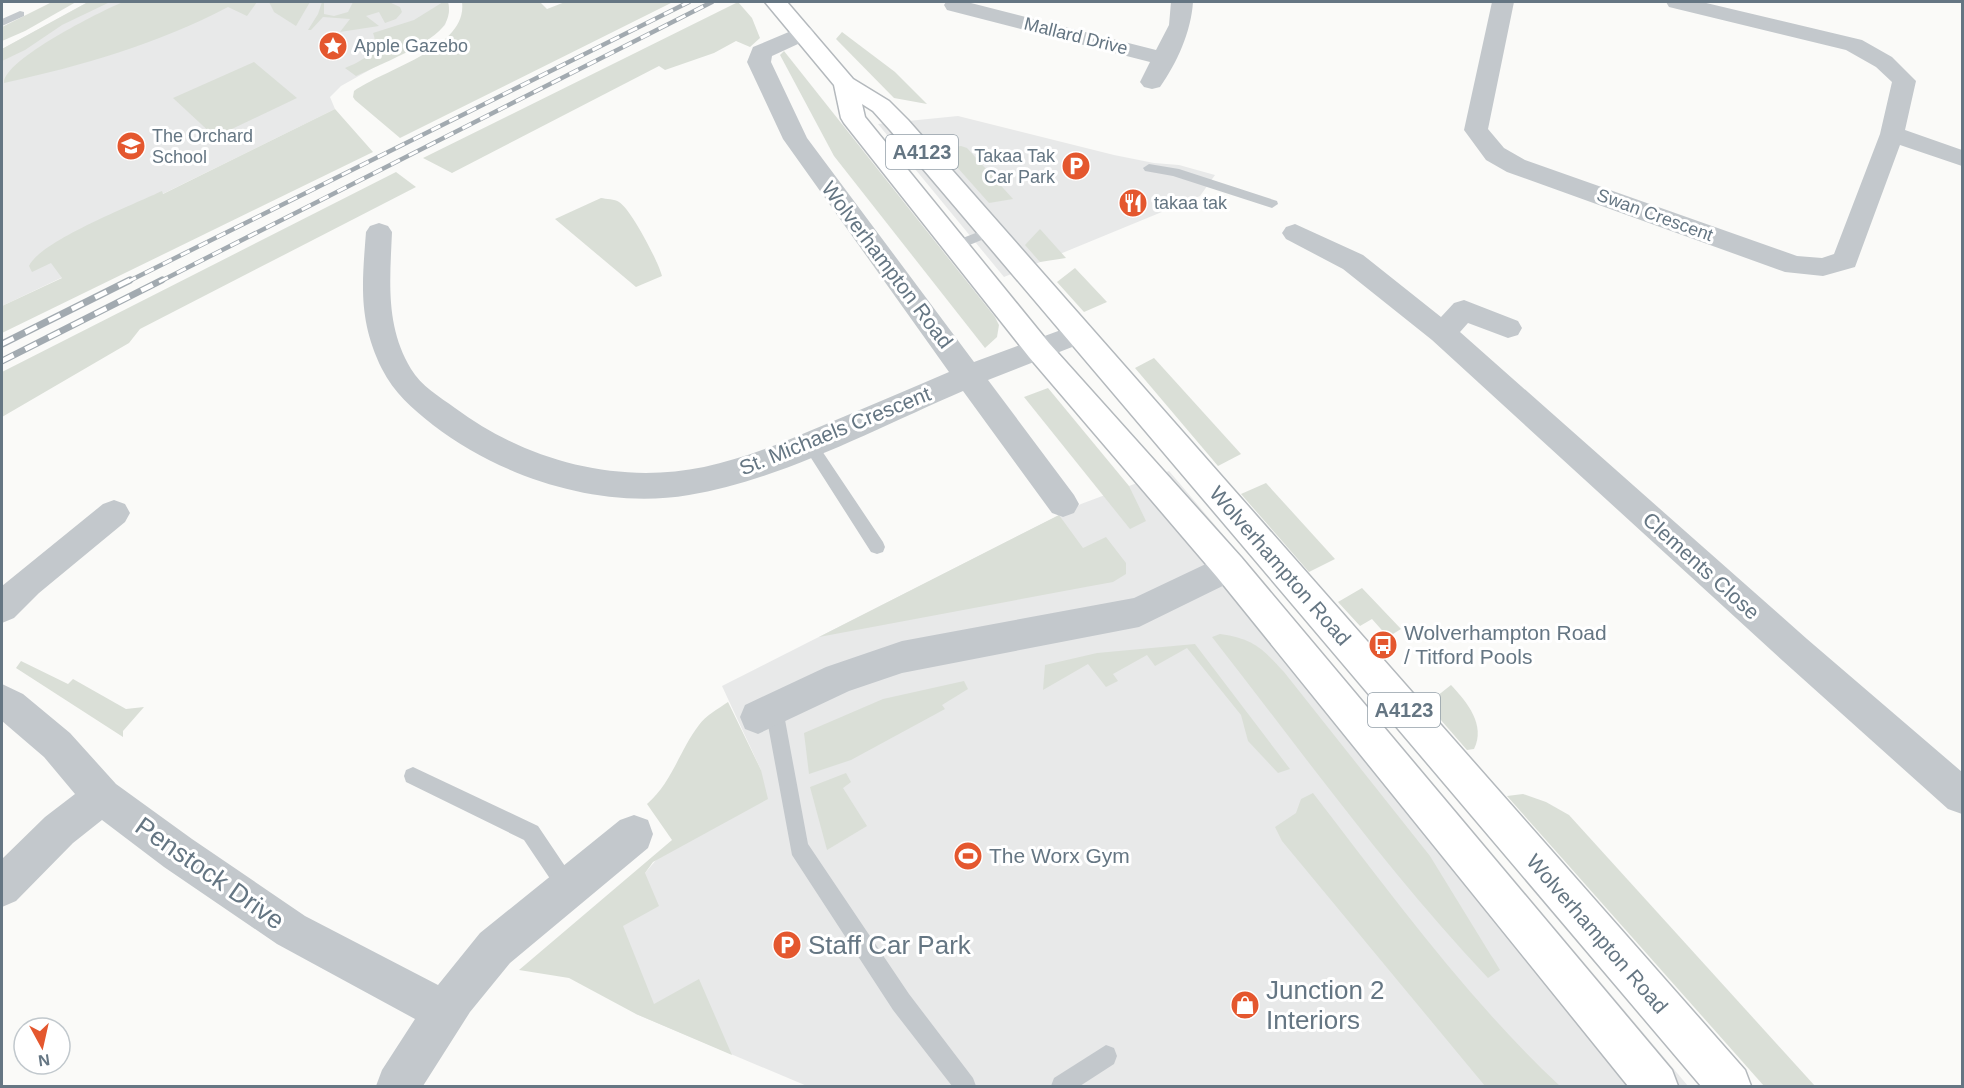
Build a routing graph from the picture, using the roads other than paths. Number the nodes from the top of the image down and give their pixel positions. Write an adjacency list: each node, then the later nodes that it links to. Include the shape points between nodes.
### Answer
1 (776, 2): 8 (highway, Wolverhampton Road / A4123)
2 (1182, 2): 9 (street, via 1180,25)
3 (1503, 2): 12 (street, Swan Crescent, via 1476,130 1495,154 1516,165 1795,265 1823,267 1845,260)
4 (1677, 2): 12 (street, Swan Crescent, via 1854,45 1884,62 1904,81)
5 (955, 5): 9 (street, Mallard Drive)
6 (20, 14): 7 (lane)
7 (2, 23)
8 (802, 33): 11 (highway, Wolverhampton Road / A4123); 24 (street, Wolverhampton Road, via 761,52 759,63 795,139)
9 (1164, 58): 10 (street)
10 (1152, 82)
11 (845, 84): 16 (highway, Wolverhampton Road / A4123, via 880,106); 19 (highway, Wolverhampton Road / A4123, via 853,118)
12 (1892, 134): 13 (street)
13 (1962, 158)
14 (1149, 168): 15 (lane, via 1175,172)
15 (1272, 204)
16 (991, 231): 19 (lane); 21 (highway, Wolverhampton Road / A4123)
17 (379, 232): 25 (street, St. Michaels Crescent, via 376,305 398,372 421,399 479,441 517,459 562,473 657,486 703,481 740,471)
18 (1294, 233): 22 (street, Clements Close, via 1353,262)
19 (955, 246): 23 (highway, Wolverhampton Road / A4123)
20 (1508, 328): 22 (street, via 1464,310)
21 (1080, 333): 23 (street, St. Michaels Crescent); 45 (highway, Wolverhampton Road / A4123)
22 (1442, 333): 34 (street, Clements Close)
23 (1039, 350): 24 (street, St. Michaels Crescent); 29 (highway, Wolverhampton Road / A4123)
24 (969, 376): 25 (street, St. Michaels Crescent); 26 (street, Wolverhampton Road)
25 (809, 443): 28 (lane)
26 (1063, 504)
27 (114, 513): 30 (street)
28 (878, 547)
29 (1229, 567): 32 (street, via 1139,612 902,657 839,678); 44 (highway, Wolverhampton Road / A4123)
30 (2, 608)
31 (2, 701): 35 (street, Penstock Drive, via 57,745)
32 (766, 713): 42 (lane, via 799,848 902,1002)
33 (413, 776): 38 (lane, via 531,834)
34 (1962, 796)
35 (102, 797): 37 (street, via 59,830); 39 (street, Penstock Drive, via 291,930)
36 (634, 834): 38 (street)
37 (2, 887)
38 (568, 889): 39 (street, via 495,948)
39 (444, 1011): 41 (street)
40 (1106, 1056): 43 (lane)
41 (398, 1086)
42 (965, 1086)
43 (1062, 1086)
44 (1656, 1086)
45 (1729, 1086)

